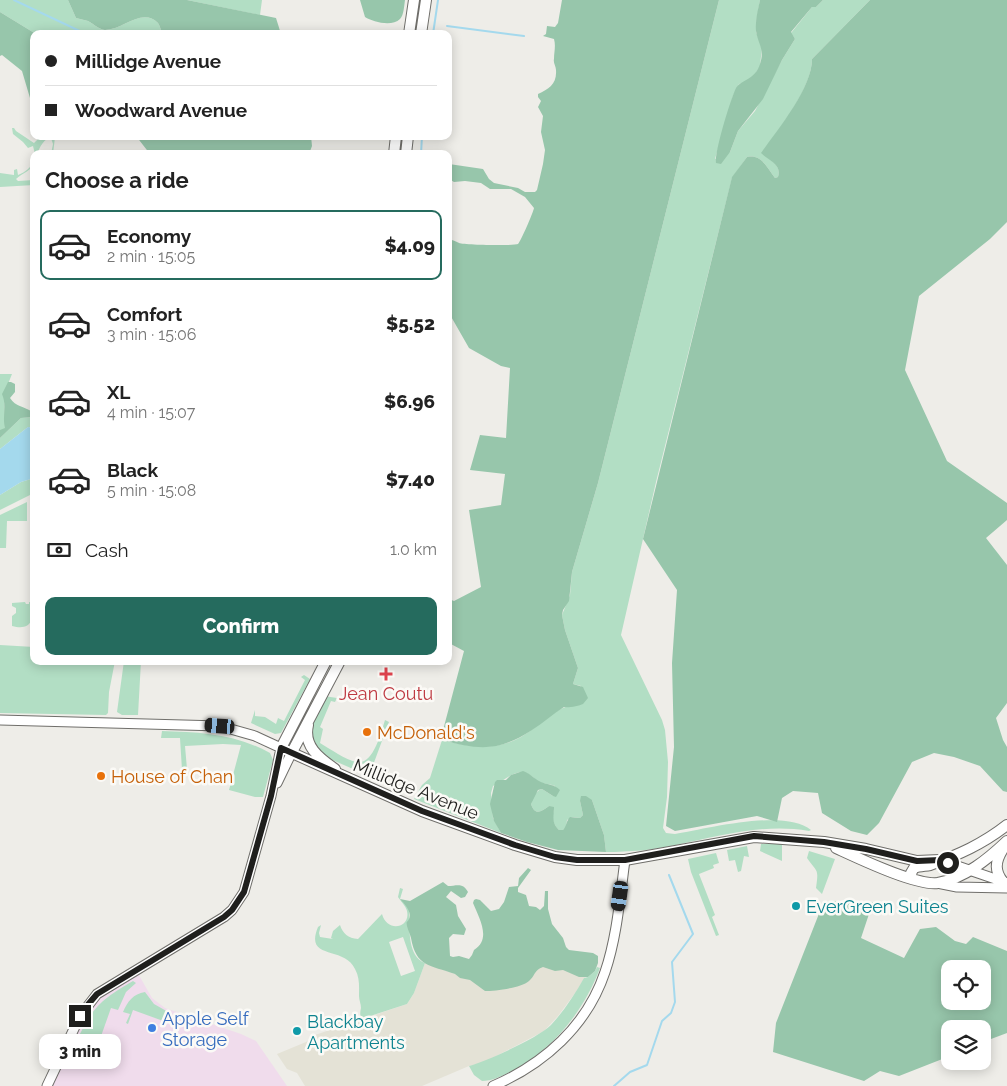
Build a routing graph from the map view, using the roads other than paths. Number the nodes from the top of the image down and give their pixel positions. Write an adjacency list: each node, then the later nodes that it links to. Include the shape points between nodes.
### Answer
1 (414, 0): 3 (main road)
2 (426, 0): 4 (main road)
3 (410, 30)
4 (422, 30)
5 (324, 665): 9 (main road)
6 (338, 665): 7 (main road)
7 (310, 718): 10 (main road); 11 (main road, via 307,736 313,751)
8 (0, 720): 9 (street, Millidge Avenue, via 220,726 250,734)
9 (281, 748): 10 (main road, Millidge Avenue); 12 (street)
10 (291, 754): 11 (main road, Millidge Avenue); 12 (street)
11 (359, 784): 16 (main road, Millidge Avenue, via 422,811 547,856)
12 (271, 796): 22 (street, via 239,902 224,917 97,994 80,1016)
13 (1007, 825): 17 (main road, via 977,846)
14 (1007, 841): 18 (main road); 21 (main road, via 997,861 998,875)
15 (824, 842): 16 (main road, Millidge Avenue, via 750,836); 17 (main road, Millidge Avenue, via 917,861); 19 (main road, Millidge Avenue)
16 (625, 860): 23 (street, via 609,959 586,1011 542,1059)
17 (940, 860): 18 (street, Millidge Avenue); 19 (main road, via 914,868)
18 (969, 870): 20 (main road); 21 (street, Millidge Avenue)
19 (912, 879): 20 (main road, Millidge Avenue)
20 (937, 883): 21 (street, Millidge Avenue, via 957,887)
21 (1006, 885)
22 (48, 1086)
23 (493, 1086)

